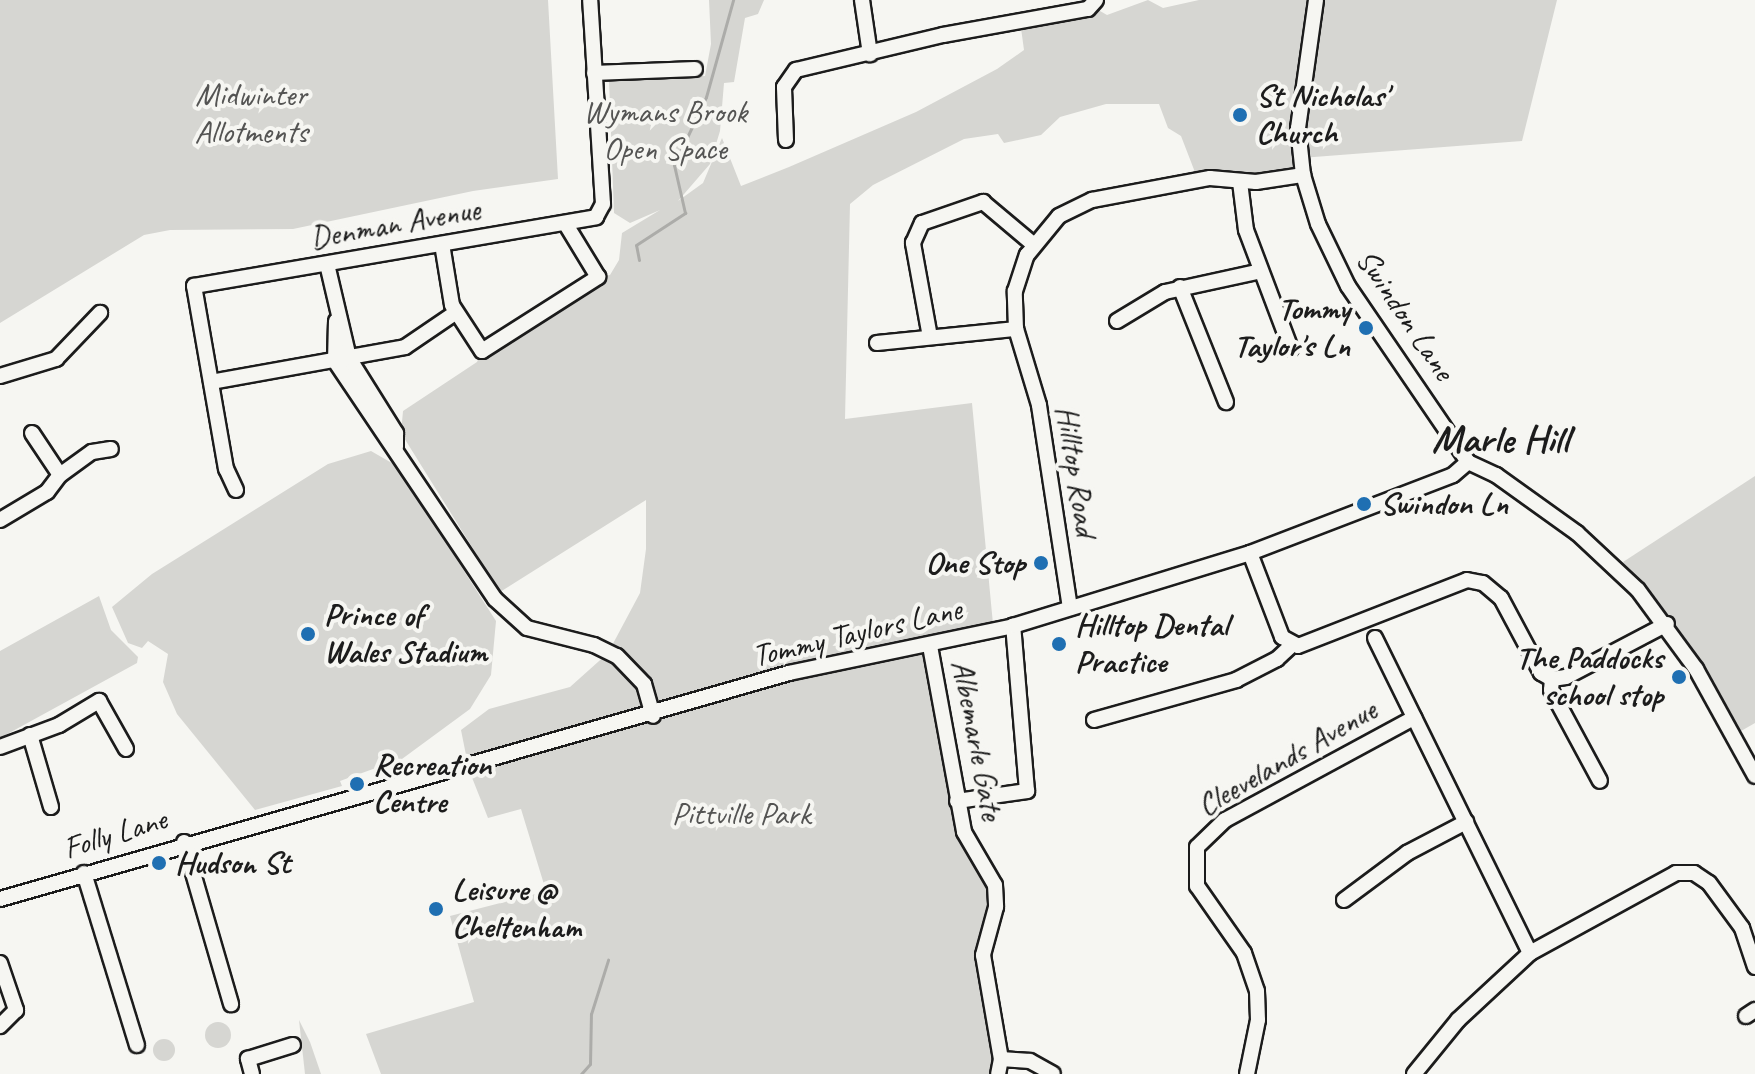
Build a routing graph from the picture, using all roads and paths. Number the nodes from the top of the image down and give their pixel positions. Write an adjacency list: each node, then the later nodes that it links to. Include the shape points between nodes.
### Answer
1 (590, 0): 7 (street, Denman Avenue)
2 (862, 0): 5 (street)
3 (1096, 0): 5 (street, via 1088,9)
4 (1316, 0): 9 (street, Swindon Lane, via 1299,107)
5 (870, 54): 8 (street, via 790,74 784,87)
6 (695, 69): 7 (street)
7 (594, 73): 11 (street, Denman Avenue, via 603,208 591,219)
8 (786, 140)
9 (1303, 175): 10 (street); 30 (street, Swindon Lane, via 1318,224 1348,286)
10 (1240, 182): 13 (street, via 1210,178 1092,200 1059,216); 15 (street, via 1241,212)
11 (565, 223): 12 (street, Denman Avenue); 18 (street, via 598,277 482,351)
12 (442, 244): 14 (street, Denman Avenue); 18 (street)
13 (1033, 244): 20 (street, Hilltop Road, via 1017,279); 21 (street, via 983,202 922,223 913,243)
14 (327, 264): 24 (street); 26 (street, Denman Avenue, via 194,286)
15 (1261, 271): 16 (street); 23 (street)
16 (1180, 287): 19 (street, via 1151,298); 27 (street)
17 (100, 313): 25 (street, via 56,359)
18 (455, 313): 24 (street, via 405,347)
19 (1117, 321)
20 (1018, 336): 21 (street); 35 (street, Hilltop Road, via 1039,405)
21 (930, 337): 22 (street)
22 (877, 343)
23 (1291, 349)
24 (342, 360): 26 (street); 42 (street, via 396,433 396,447 502,608 538,633 582,641 617,656 644,684)
25 (0, 376)
26 (211, 382): 32 (street, Denman Avenue, via 226,469)
27 (1226, 402)
28 (32, 433): 31 (street)
29 (111, 449): 31 (street, via 92,452)
30 (1468, 462): 34 (street, Tommy Taylors Lane, via 1453,475); 36 (street, Swindon Lane, via 1496,475 1577,533)
31 (60, 475): 33 (street, via 47,492)
32 (236, 490)
33 (0, 520)
34 (1250, 553): 35 (street, Tommy Taylors Lane); 39 (street, via 1282,637)
35 (1070, 608): 37 (street, Tommy Taylors Lane)
36 (1667, 624): 41 (street, via 1566,677); 48 (street, Swindon Lane)
37 (1013, 626): 40 (street, Tommy Taylors Lane); 50 (street, via 1027,791)
38 (1375, 638): 43 (street, Cleevelands Avenue)
39 (1292, 645): 41 (street, via 1304,646 1467,580 1483,583 1501,598 1541,673); 44 (street, via 1236,680)
40 (930, 646): 42 (street, Tommy Taylors Lane, via 789,673); 50 (street, Albemarle Gate)
41 (1552, 679): 49 (street, via 1551,690)
42 (653, 716): 53 (street, Tommy Taylors Lane)
43 (1414, 718): 52 (street, Cleevelands Avenue); 68 (street, Cleevelands Avenue, via 1225,820 1197,847 1197,886 1238,941 1254,978 1258,1020)
44 (1094, 720)
45 (30, 735): 46 (street); 47 (street, via 99,701); 51 (street)
46 (0, 747)
47 (126, 749)
48 (1755, 776)
49 (1600, 781)
50 (957, 801): 65 (street, Albemarle Gate, via 967,839 995,885 996,907 983,955)
51 (51, 807)
52 (1466, 822): 57 (street, via 1407,853); 58 (street, Cleevelands Avenue)
53 (247, 826): 54 (street, Folly Lane)
54 (184, 842): 55 (street, Folly Lane); 61 (street)
55 (84, 873): 56 (street, Folly Lane); 63 (street)
56 (0, 899)
57 (1344, 900)
58 (1530, 953): 60 (street, via 1625,898 1688,872 1705,879 1738,923); 69 (street, via 1458,1020)
59 (0, 963): 62 (street, via 16,1010)
60 (1755, 967)
61 (231, 1004)
62 (0, 1026)
63 (137, 1045)
64 (293, 1045): 66 (street, via 248,1059)
65 (999, 1066): 67 (street, via 1030,1061)
66 (252, 1074)
67 (1053, 1074)
68 (1247, 1074)
69 (1414, 1074)

